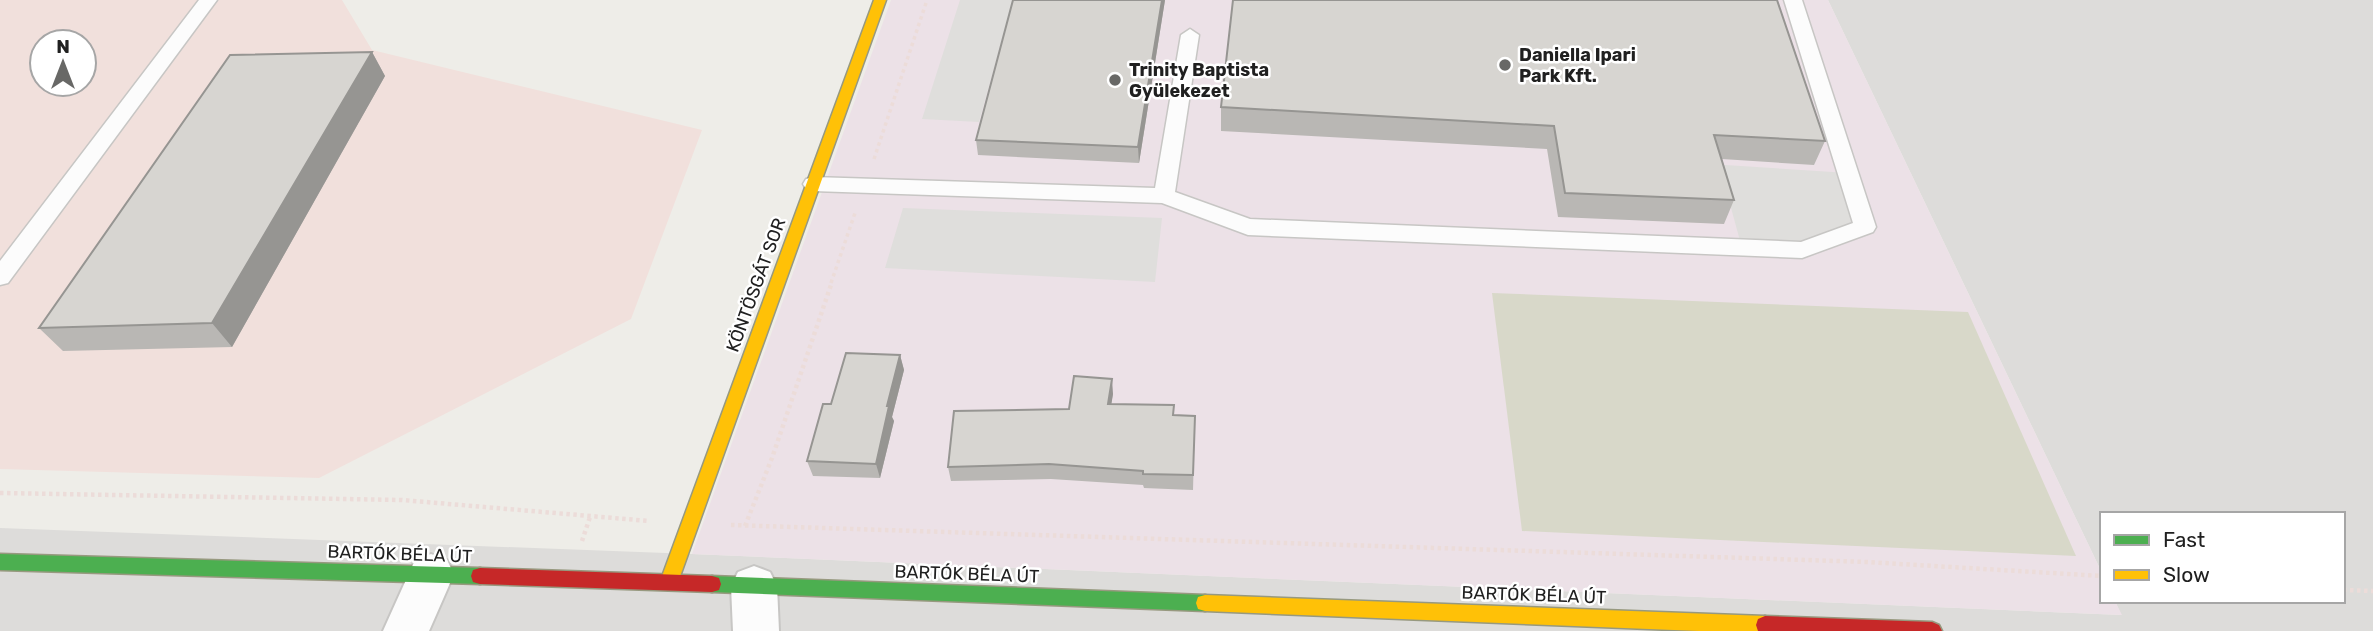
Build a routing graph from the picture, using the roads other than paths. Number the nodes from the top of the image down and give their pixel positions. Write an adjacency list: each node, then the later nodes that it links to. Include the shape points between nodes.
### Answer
1 (208, 0): 7 (lane)
2 (880, 0): 5 (street, KÖNTÖSGÁT SOR)
3 (1793, 0): 6 (lane, via 1865,227 1802,250 1248,227)
4 (1190, 35): 6 (lane)
5 (813, 184): 6 (lane, via 864,186 905,198); 10 (street, KÖNTÖSGÁT SOR)
6 (1164, 196)
7 (0, 277)
8 (0, 562): 9 (street, BARTÓK BÉLA ÚT)
9 (431, 574): 10 (street, BARTÓK BÉLA ÚT); 13 (street)
10 (669, 582): 11 (street, BARTÓK BÉLA ÚT)
11 (754, 586): 12 (street, BARTÓK BÉLA ÚT); 14 (street)
12 (1742, 626): 15 (street, BARTÓK BÉLA ÚT)
13 (406, 631)
14 (756, 631)
15 (1932, 631)

